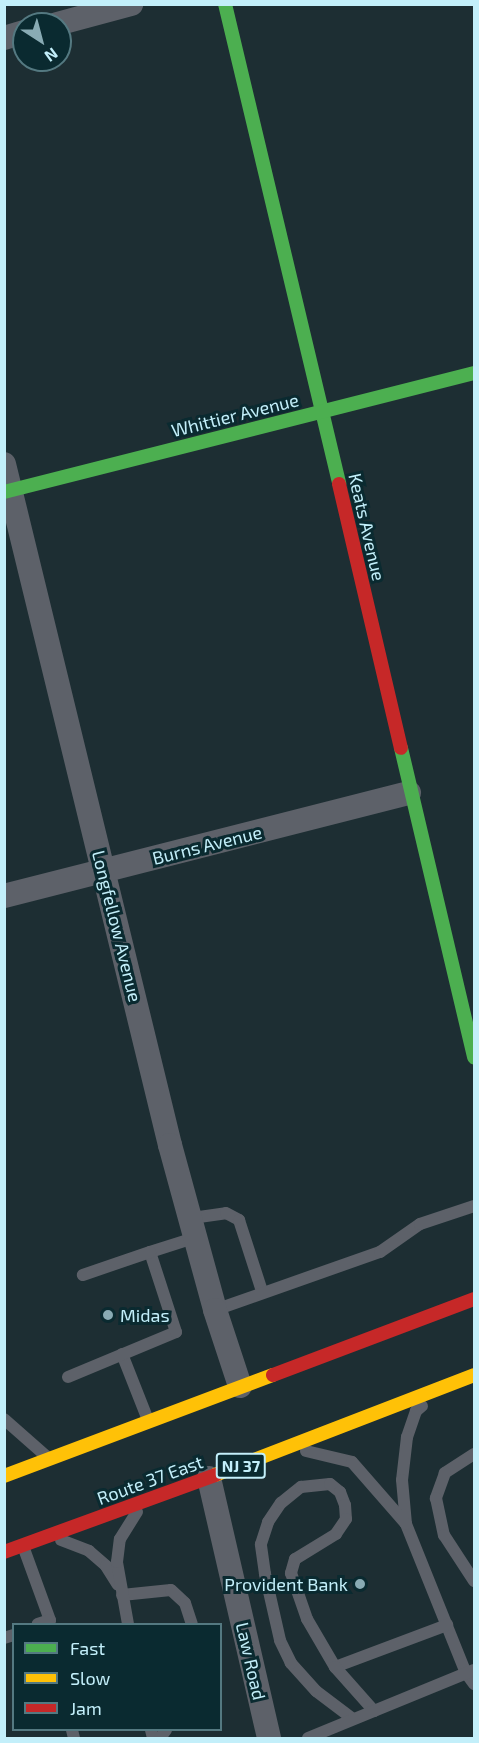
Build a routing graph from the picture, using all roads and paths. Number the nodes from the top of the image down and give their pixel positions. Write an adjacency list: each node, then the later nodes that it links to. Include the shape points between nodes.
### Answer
1 (131, 4): 3 (street)
2 (225, 4): 5 (main road, Keats Avenue)
3 (72, 20)
4 (474, 373): 5 (main road, Whittier Avenue)
5 (322, 411): 7 (main road, Whittier Avenue); 8 (main road, Keats Avenue)
6 (4, 464): 7 (street, Longfellow Avenue)
7 (8, 491): 9 (street, Longfellow Avenue)
8 (410, 793): 9 (street, Burns Avenue); 11 (main road, Keats Avenue)
9 (104, 871): 10 (street, Burns Avenue); 14 (street, Longfellow Avenue)
10 (4, 896)
11 (470, 1020): 12 (main road, Keats Avenue)
12 (474, 1057)
13 (474, 1206): 17 (lane, via 420,1224 380,1252)
14 (194, 1227): 15 (lane); 17 (lane, via 226,1213 239,1220); 19 (street, Longfellow Avenue)
15 (150, 1252): 16 (lane); 20 (lane, via 176,1332)
16 (83, 1275)
17 (262, 1291): 19 (lane)
18 (474, 1299): 23 (main road)
19 (215, 1310): 23 (street, Longfellow Avenue)
20 (122, 1354): 22 (lane); 26 (lane)
21 (474, 1375): 24 (main road, Route 37 East / NJ 37)
22 (69, 1377)
23 (240, 1386): 26 (main road)
24 (439, 1391): 27 (main road, Route 37 East / NJ 37); 33 (lane, via 416,1411 407,1437 402,1480)
25 (4, 1419): 29 (lane)
26 (148, 1421): 29 (main road)
27 (290, 1448): 31 (main road, Route 37 East / NJ 37); 33 (lane, via 352,1462)
28 (474, 1454): 37 (lane, via 445,1473 436,1498 444,1535)
29 (49, 1459): 30 (main road)
30 (4, 1476)
31 (209, 1478): 32 (main road, Route 37 East / NJ 37); 48 (street, Law Road)
32 (151, 1499): 34 (main road, Route 37 East / NJ 37); 38 (lane, via 137,1512 120,1539 117,1563)
33 (406, 1524): 42 (lane)
34 (39, 1539): 35 (main road, Route 37 East / NJ 37); 38 (lane, via 69,1540 89,1551 106,1566)
35 (22, 1545): 36 (main road, Route 37 East / NJ 37); 39 (lane, via 50,1620)
36 (4, 1552)
37 (474, 1581)
38 (121, 1592): 40 (lane); 41 (lane, via 171,1590 185,1603)
39 (41, 1623)
40 (128, 1623)
41 (192, 1623)
42 (447, 1625): 43 (lane); 44 (lane)
43 (335, 1667): 46 (lane); 47 (lane, via 307,1619 291,1573 295,1560 336,1534 346,1519 340,1492 319,1482 300,1487 268,1522 261,1544 265,1574 280,1640 291,1663 316,1691)
44 (470, 1672): 45 (lane); 46 (lane)
45 (474, 1684)
46 (374, 1711): 47 (lane)
47 (353, 1719): 49 (lane)
48 (269, 1738)
49 (308, 1738)

